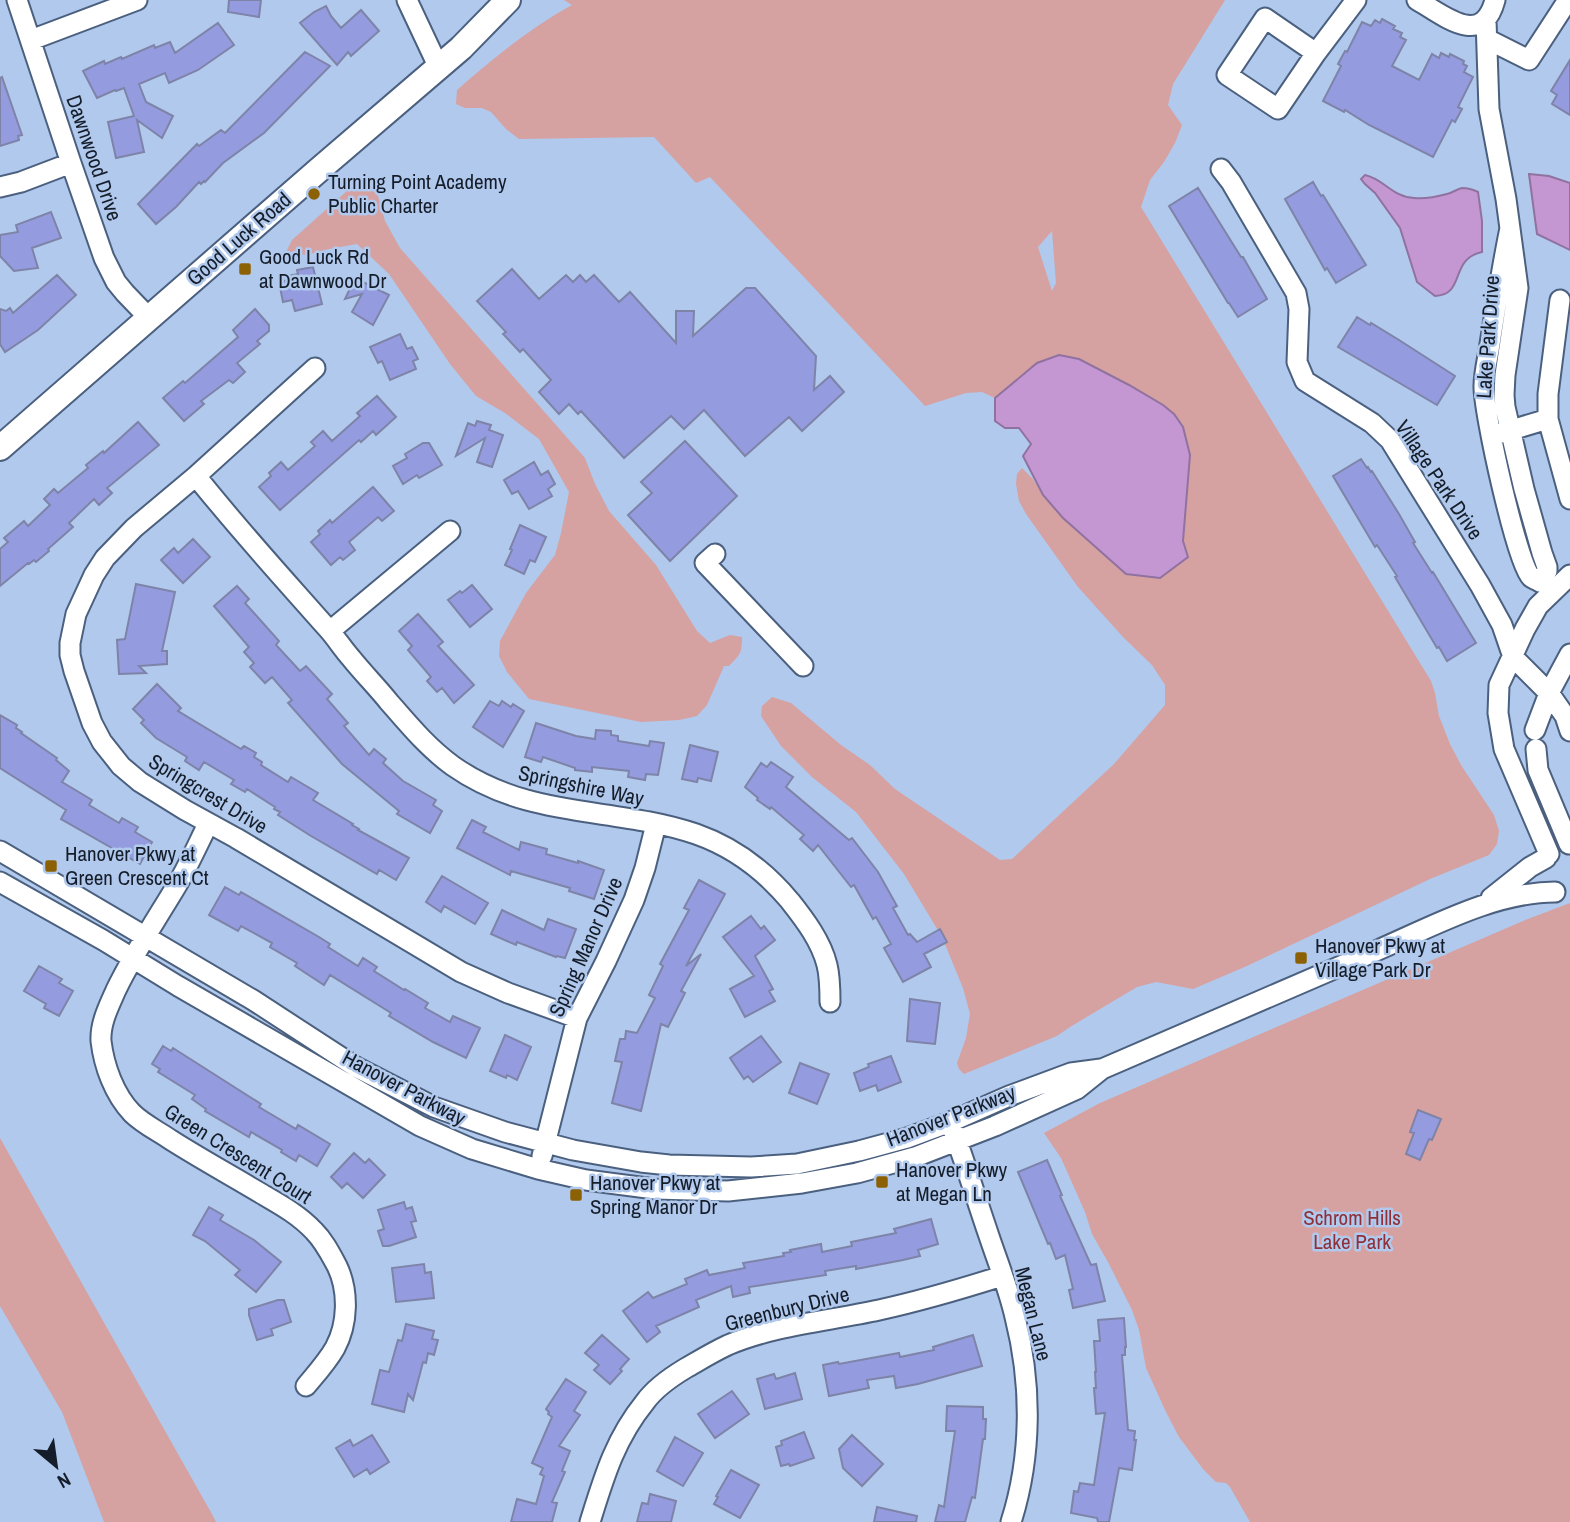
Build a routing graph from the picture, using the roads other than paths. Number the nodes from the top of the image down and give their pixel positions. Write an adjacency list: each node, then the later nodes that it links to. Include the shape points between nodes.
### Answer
1 (17, 0): 11 (street, Dawnwood Drive)
2 (137, 0): 11 (street)
3 (407, 0): 13 (street)
4 (508, 0): 13 (main road, Good Luck Road)
5 (1356, 0): 12 (street)
6 (1417, 0): 9 (street)
7 (1495, 0): 10 (street)
8 (1568, 0): 10 (street, via 1529,60)
9 (1435, 6): 10 (street, via 1455,24)
10 (1486, 29): 17 (street, Lake Park Drive, via 1489,109)
11 (31, 40): 14 (street, Dawnwood Drive)
12 (1316, 53): 12 (street, via 1278,109 1227,75 1265,18)
13 (439, 68): 19 (main road, Good Luck Road)
14 (71, 163): 16 (street); 19 (street, Dawnwood Drive, via 110,271)
15 (1221, 169): 33 (street, Village Park Drive, via 1296,293 1297,362 1305,381 1372,423 1390,440 1480,585)
16 (0, 187)
17 (1510, 228): 22 (street, Lake Park Drive, via 1518,288 1504,395); 23 (street, via 1484,385)
18 (1560, 300): 21 (street)
19 (150, 318): 24 (main road, Good Luck Road)
20 (315, 368): 25 (street, Springcrest Drive)
21 (1548, 419): 22 (street); 26 (street)
22 (1511, 430): 23 (street); 30 (street, Lake Park Drive)
23 (1490, 436): 30 (street, via 1521,557 1531,577)
24 (0, 449)
25 (196, 476): 31 (street, Springshire Way); 37 (street, Springcrest Drive, via 105,558 76,614 70,655 81,696 109,752 141,782)
26 (1570, 499)
27 (450, 531): 31 (street)
28 (715, 554): 34 (street, via 705,563)
29 (1570, 575): 30 (street)
30 (1553, 586): 33 (street)
31 (330, 631): 38 (street, Springshire Way, via 412,729 472,778 548,806)
32 (1570, 654): 35 (street)
33 (1513, 657): 35 (street); 41 (street, via 1499,685 1504,749)
34 (803, 666)
35 (1549, 693): 36 (street); 39 (street, via 1536,740 1538,770)
36 (1570, 731)
37 (208, 824): 45 (street, Green Crescent Court); 48 (street, Springcrest Drive, via 461,972)
38 (656, 824): 47 (street, Springshire Way, via 727,848 775,883 804,919 823,955); 48 (street, Spring Manor Drive, via 634,900)
39 (1569, 844): 41 (street, Hanover Parkway)
40 (0, 851): 45 (street, Hanover Parkway)
41 (1548, 856): 43 (street, via 1544,877); 44 (street, Hanover Parkway)
42 (0, 882): 46 (street, Hanover Parkway)
43 (1566, 896): 44 (street, Hanover Parkway, via 1518,895)
44 (1472, 910): 49 (street, Hanover Parkway)
45 (145, 936): 46 (street, Green Crescent Court); 52 (street, Hanover Parkway, via 356,1067 434,1107)
46 (131, 958): 53 (street, Hanover Parkway, via 420,1126 472,1149); 55 (street, Green Crescent Court, via 109,1005 101,1039 107,1068 122,1100 141,1120 301,1219 327,1246 340,1272 345,1295 342,1332 327,1361)
47 (830, 1002)
48 (576, 1018): 52 (street, Spring Manor Drive)
49 (1102, 1069): 50 (street, Hanover Parkway, via 1071,1073); 51 (street, Hanover Parkway, via 1077,1089)
50 (950, 1122): 51 (street, Megan Lane); 52 (street, Hanover Parkway, via 859,1151 797,1164 751,1167 651,1163)
51 (957, 1142): 53 (street, Hanover Parkway, via 858,1173 728,1191 654,1189); 54 (street, Megan Lane)
52 (546, 1144): 53 (street, Spring Manor Drive)
53 (538, 1169)
54 (1002, 1276): 56 (street, Greenbury Drive, via 881,1310 780,1329 707,1355 646,1399 618,1441); 57 (street, Megan Lane, via 1020,1339 1028,1410 1023,1478)
55 (306, 1386)
56 (590, 1522)
57 (1012, 1522)

